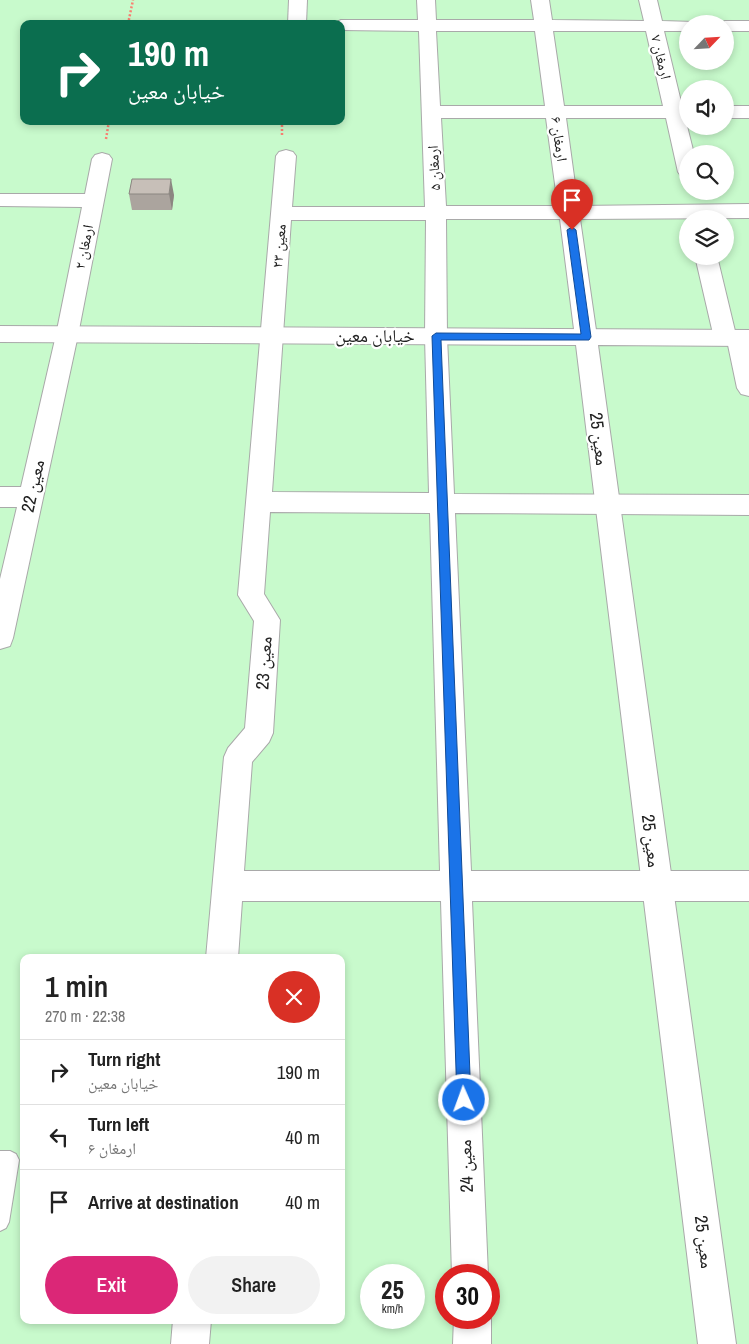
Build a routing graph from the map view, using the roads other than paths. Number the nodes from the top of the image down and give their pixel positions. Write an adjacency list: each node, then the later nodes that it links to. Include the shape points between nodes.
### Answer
1 (298, 0): 5 (street)
2 (426, 0): 7 (street, ارمغان ۵)
3 (540, 0): 8 (street, ارمغان ۶)
4 (648, 0): 9 (street, ارمغان ۷)
5 (297, 20)
6 (345, 25): 7 (street)
7 (427, 25): 8 (street); 14 (street, ارمغان ۵)
8 (544, 26): 9 (street); 15 (street, ارمغان ۶)
9 (654, 26): 10 (street); 13 (street, ارمغان ۷)
10 (679, 26)
11 (734, 26): 12 (street)
12 (749, 26)
13 (679, 106)
14 (431, 112): 15 (street); 26 (street, ارمغان ۵)
15 (556, 112): 16 (street); 24 (street, ارمغان ۶)
16 (679, 112)
17 (734, 112): 18 (street)
18 (749, 112)
19 (286, 156): 27 (street, معین ۲۳)
20 (102, 159): 22 (street, ارمغان ۲)
21 (0, 200): 22 (street)
22 (93, 201): 31 (street, ارمغان ۲)
23 (749, 211): 25 (street)
24 (569, 212): 26 (street); 28 (street); 34 (street, ارمغان ۶)
25 (734, 212)
26 (436, 213): 27 (street); 33 (street, ارمغان ۵)
27 (282, 214): 32 (street, معین ۲۳)
28 (679, 215)
29 (709, 265): 35 (street)
30 (0, 334): 31 (street, خیابان معین)
31 (67, 335): 32 (street, خیابان معین); 38 (street, معین 22)
32 (272, 336): 33 (street, خیابان معین); 39 (street, معین 23)
33 (436, 336): 34 (street, خیابان معین); 40 (street, معین 24)
34 (586, 337): 35 (street, خیابان معین); 41 (street, معین 25)
35 (737, 338): 36 (street)
36 (749, 388)
37 (0, 497): 38 (street)
38 (31, 497): 43 (street, معین 22)
39 (258, 502): 40 (street); 44 (street, معین 23, via 251,595 268,620 259,733 238,757)
40 (442, 504): 41 (street); 45 (street, معین 24)
41 (608, 505): 42 (street); 46 (street, معین 25)
42 (749, 505)
43 (0, 638)
44 (228, 886): 45 (street); 48 (street, معین 23)
45 (456, 886): 46 (street); 51 (street, معین 24)
46 (657, 886): 47 (street); 56 (street, معین 25)
47 (749, 886)
48 (222, 954)
49 (0, 1160): 50 (lane, via 10,1160)
50 (0, 1222)
51 (470, 1264)
52 (192, 1324): 54 (street)
53 (472, 1329): 55 (street)
54 (190, 1344)
55 (472, 1344)
56 (717, 1344)

